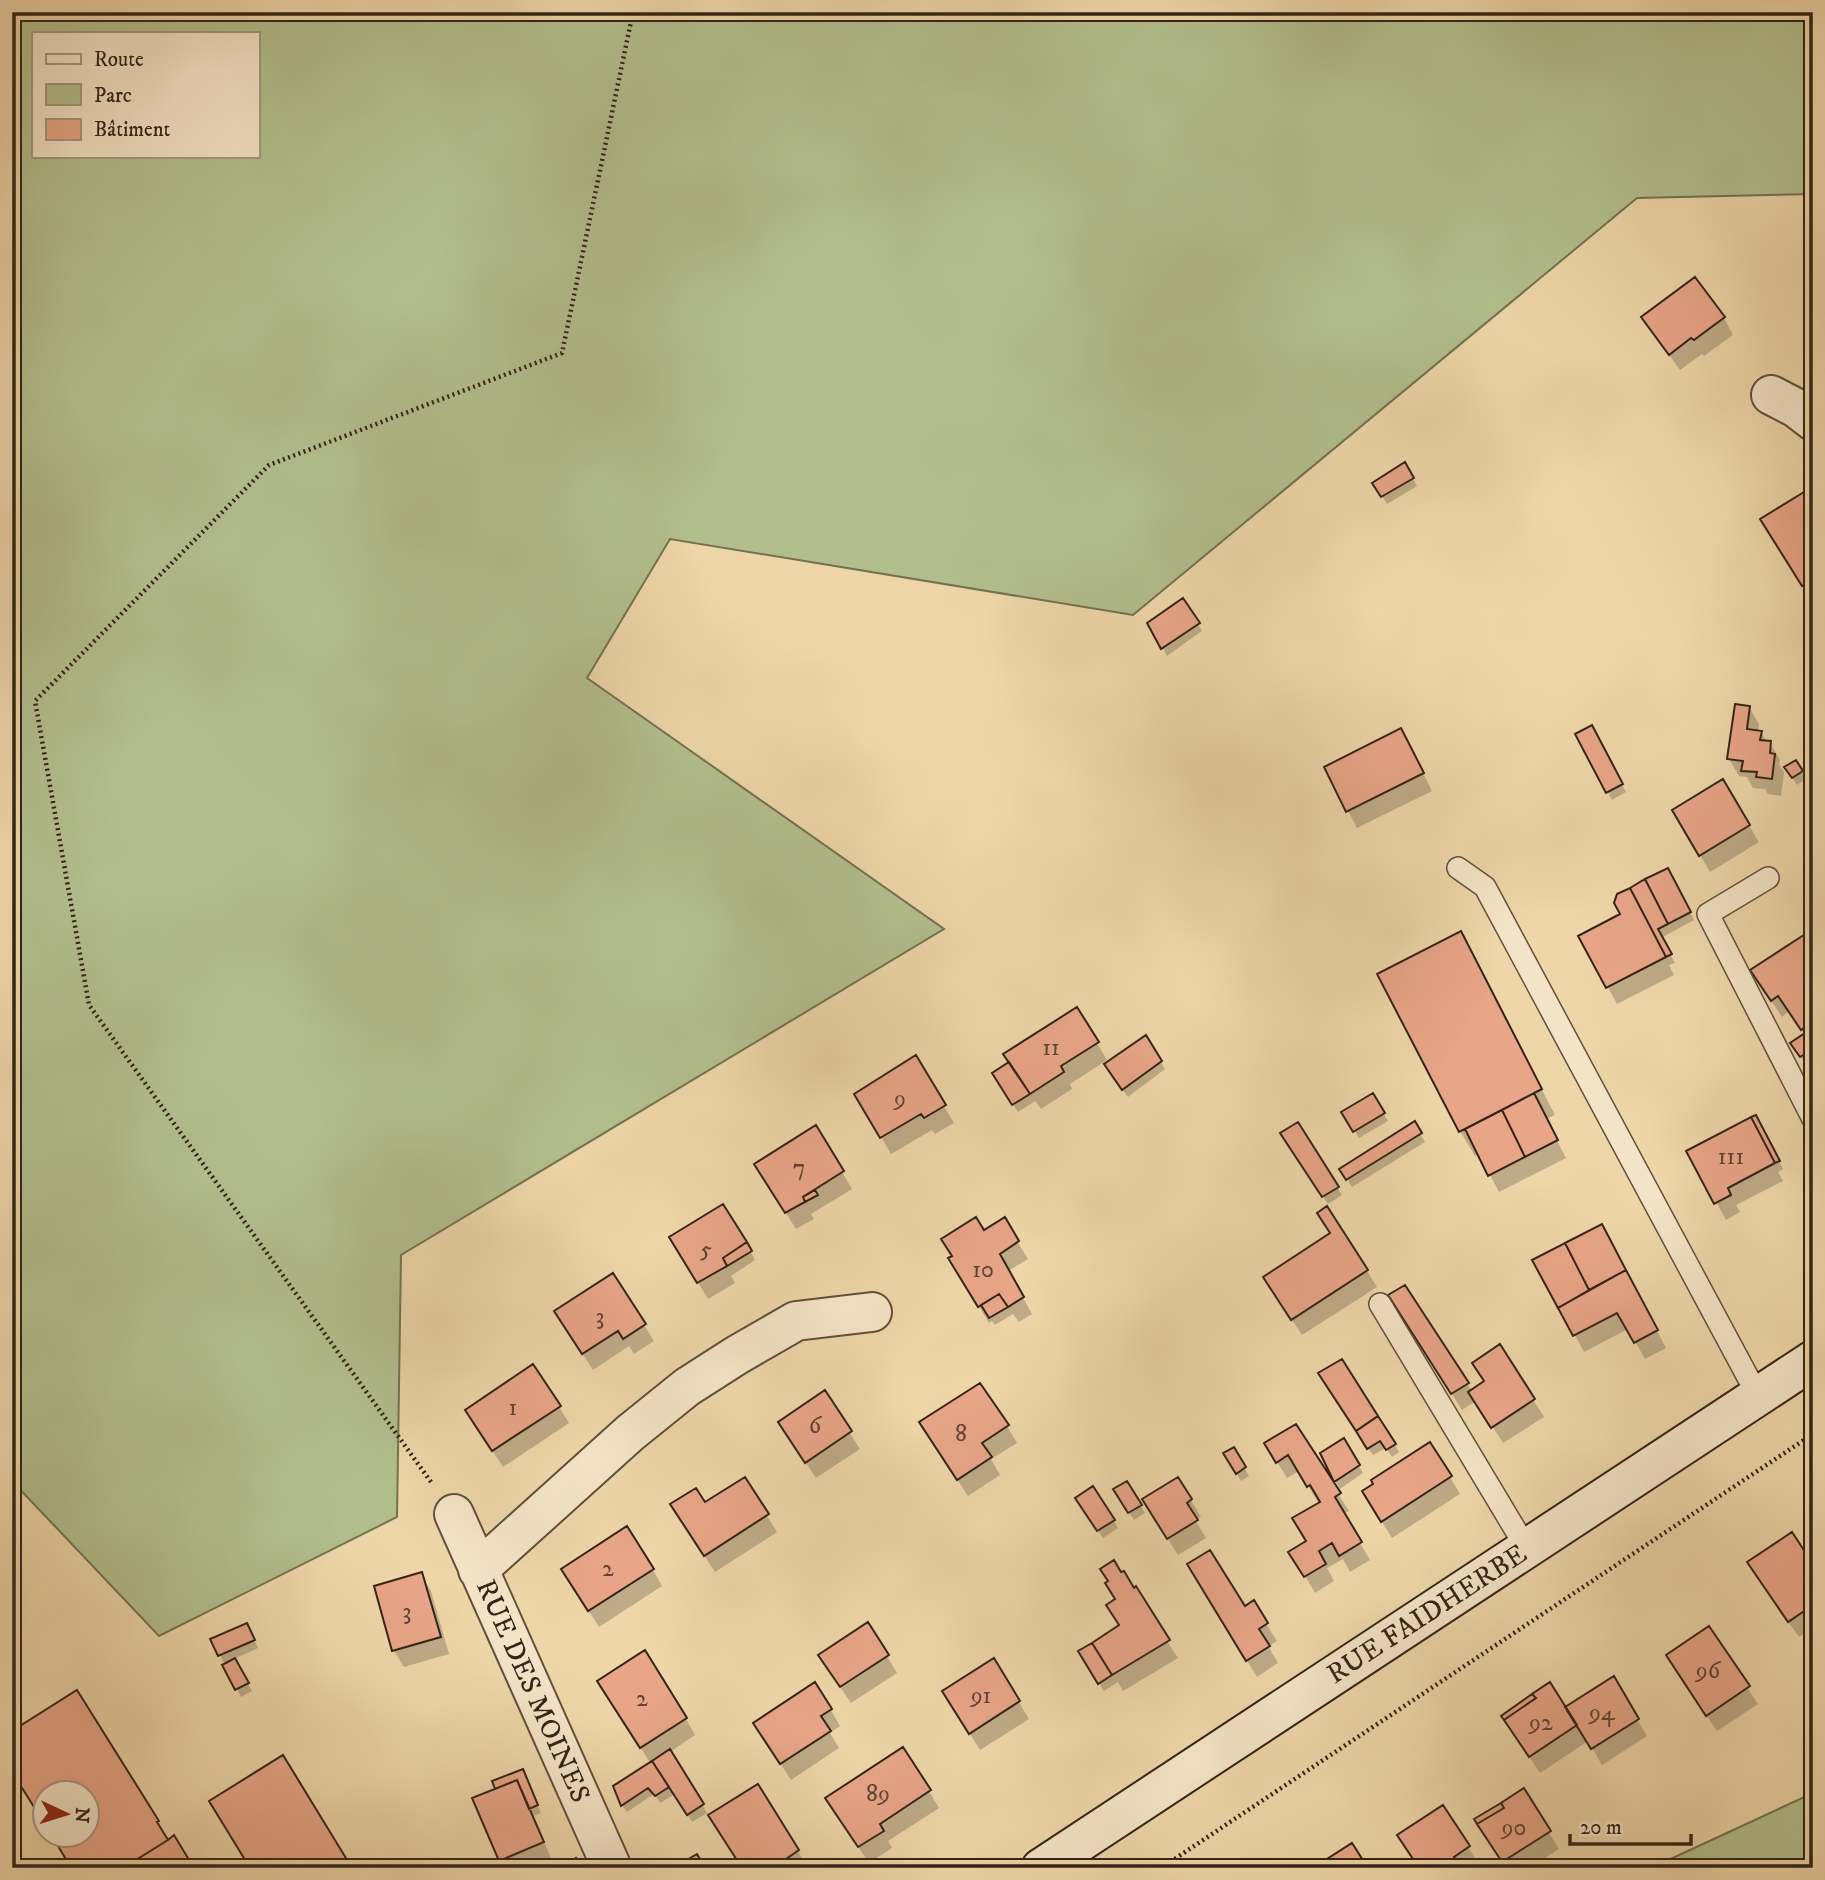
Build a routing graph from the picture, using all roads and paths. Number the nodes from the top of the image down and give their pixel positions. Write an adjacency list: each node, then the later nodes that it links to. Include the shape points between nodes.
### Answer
1 (633, 12): 12 (path, via 562,353 269,466 35,701 89,1005)
2 (1771, 395): 3 (main road)
3 (1813, 421)
4 (1458, 868): 10 (lane, via 1485,887)
5 (1768, 878): 6 (lane, via 1708,914)
6 (1813, 1119)
7 (1380, 1304): 13 (lane)
8 (872, 1312): 14 (main road, via 796,1321 697,1381 630,1433)
9 (1813, 1360): 10 (main road, RUE FAIDHERBE)
10 (1758, 1396): 13 (main road, RUE FAIDHERBE)
11 (1813, 1434): 17 (path)
12 (453, 1514): 14 (main road, RUE DES MOINES)
13 (1527, 1549): 16 (main road, RUE FAIDHERBE)
14 (478, 1570): 15 (main road, RUE DES MOINES)
15 (612, 1868)
16 (1041, 1868)
17 (1161, 1868)

